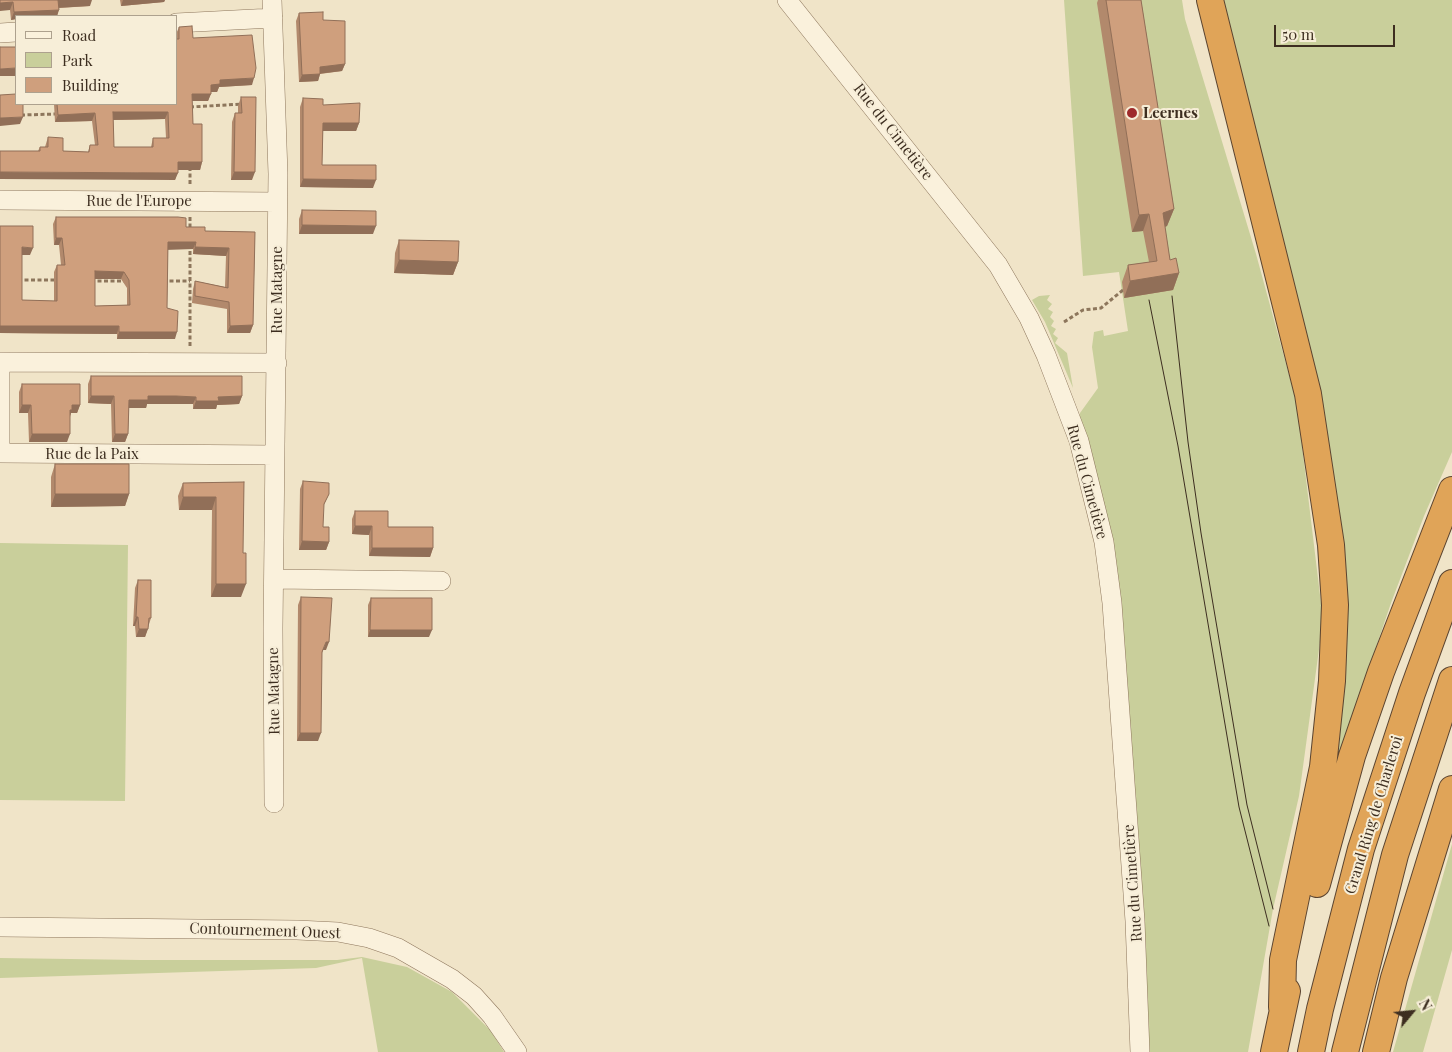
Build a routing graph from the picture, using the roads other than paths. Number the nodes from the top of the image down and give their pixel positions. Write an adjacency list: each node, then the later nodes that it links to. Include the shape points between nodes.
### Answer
1 (787, 0): 22 (street, Rue du Cimetière, via 998,265 1046,355 1078,441 1104,542 1112,603 1135,921)
2 (1210, 0): 20 (highway, via 1308,394 1331,545 1335,605 1332,681 1323,767 1283,960)
3 (272, 9): 4 (street); 8 (street, Rue Matagne)
4 (178, 23)
5 (15, 32): 6 (street)
6 (0, 33)
7 (0, 200): 8 (street, Rue de l'Europe)
8 (277, 202): 10 (street, Rue Matagne)
9 (0, 362): 10 (street, Rue de la Paix); 11 (street, Rue de la Paix, via 0,453)
10 (277, 362): 11 (street, Rue Matagne)
11 (275, 456): 13 (street, Rue Matagne)
12 (1452, 490): 20 (highway, via 1352,756)
13 (274, 579): 14 (street); 18 (street, Rue Matagne)
14 (441, 581)
15 (1452, 583): 24 (highway, Grand Ring de Charleroi, via 1361,849)
16 (1452, 680): 25 (highway, via 1395,854)
17 (1452, 789): 26 (highway, via 1394,978)
18 (274, 803)
19 (0, 927): 21 (street, Contournement Ouest, via 297,930 370,938 398,948 452,979 474,996)
20 (1282, 1007): 23 (highway)
21 (517, 1052)
22 (1140, 1052)
23 (1274, 1052)
24 (1311, 1052)
25 (1345, 1052)
26 (1376, 1052)

